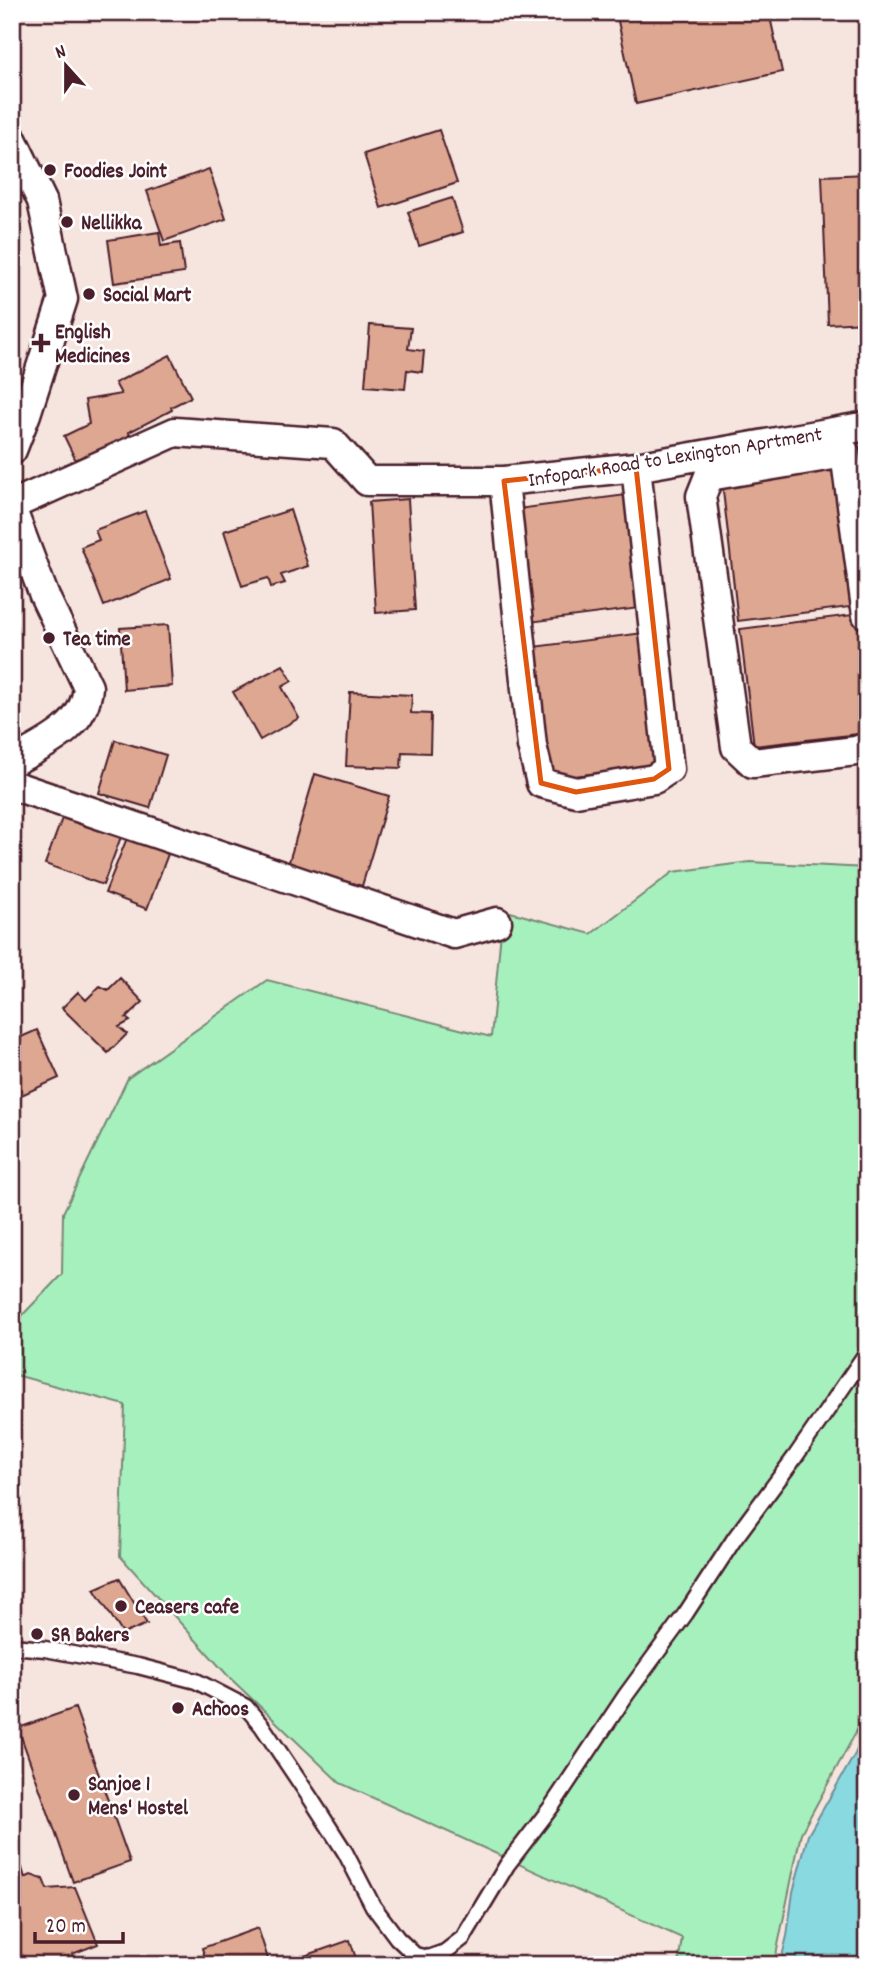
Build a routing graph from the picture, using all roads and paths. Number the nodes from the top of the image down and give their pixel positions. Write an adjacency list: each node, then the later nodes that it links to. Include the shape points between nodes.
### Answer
1 (12, 139): 3 (street, via 42,201 64,299)
2 (851, 437): 4 (street, Infopark Road to Lexington Aprtment); 7 (street); 8 (street, via 709,476 701,496 736,747 753,763)
3 (12, 450)
4 (636, 467): 5 (street, Infopark Road to Lexington Aprtment); 5 (street, via 669,769 654,779 576,792 541,783 532,746)
5 (504, 481): 6 (street, Infopark Road to Lexington Aprtment, via 367,481 333,443 175,432)
6 (12, 508): 9 (street, via 44,595 88,687 80,714 62,734)
7 (867, 615)
8 (867, 747)
9 (12, 761)
10 (12, 785): 11 (street, via 453,934)
11 (497, 922)
12 (867, 1352): 13 (lane, via 508,1865 463,1938 428,1958 415,1955 397,1938 373,1906 312,1799 246,1707 183,1677)
13 (12, 1646)

